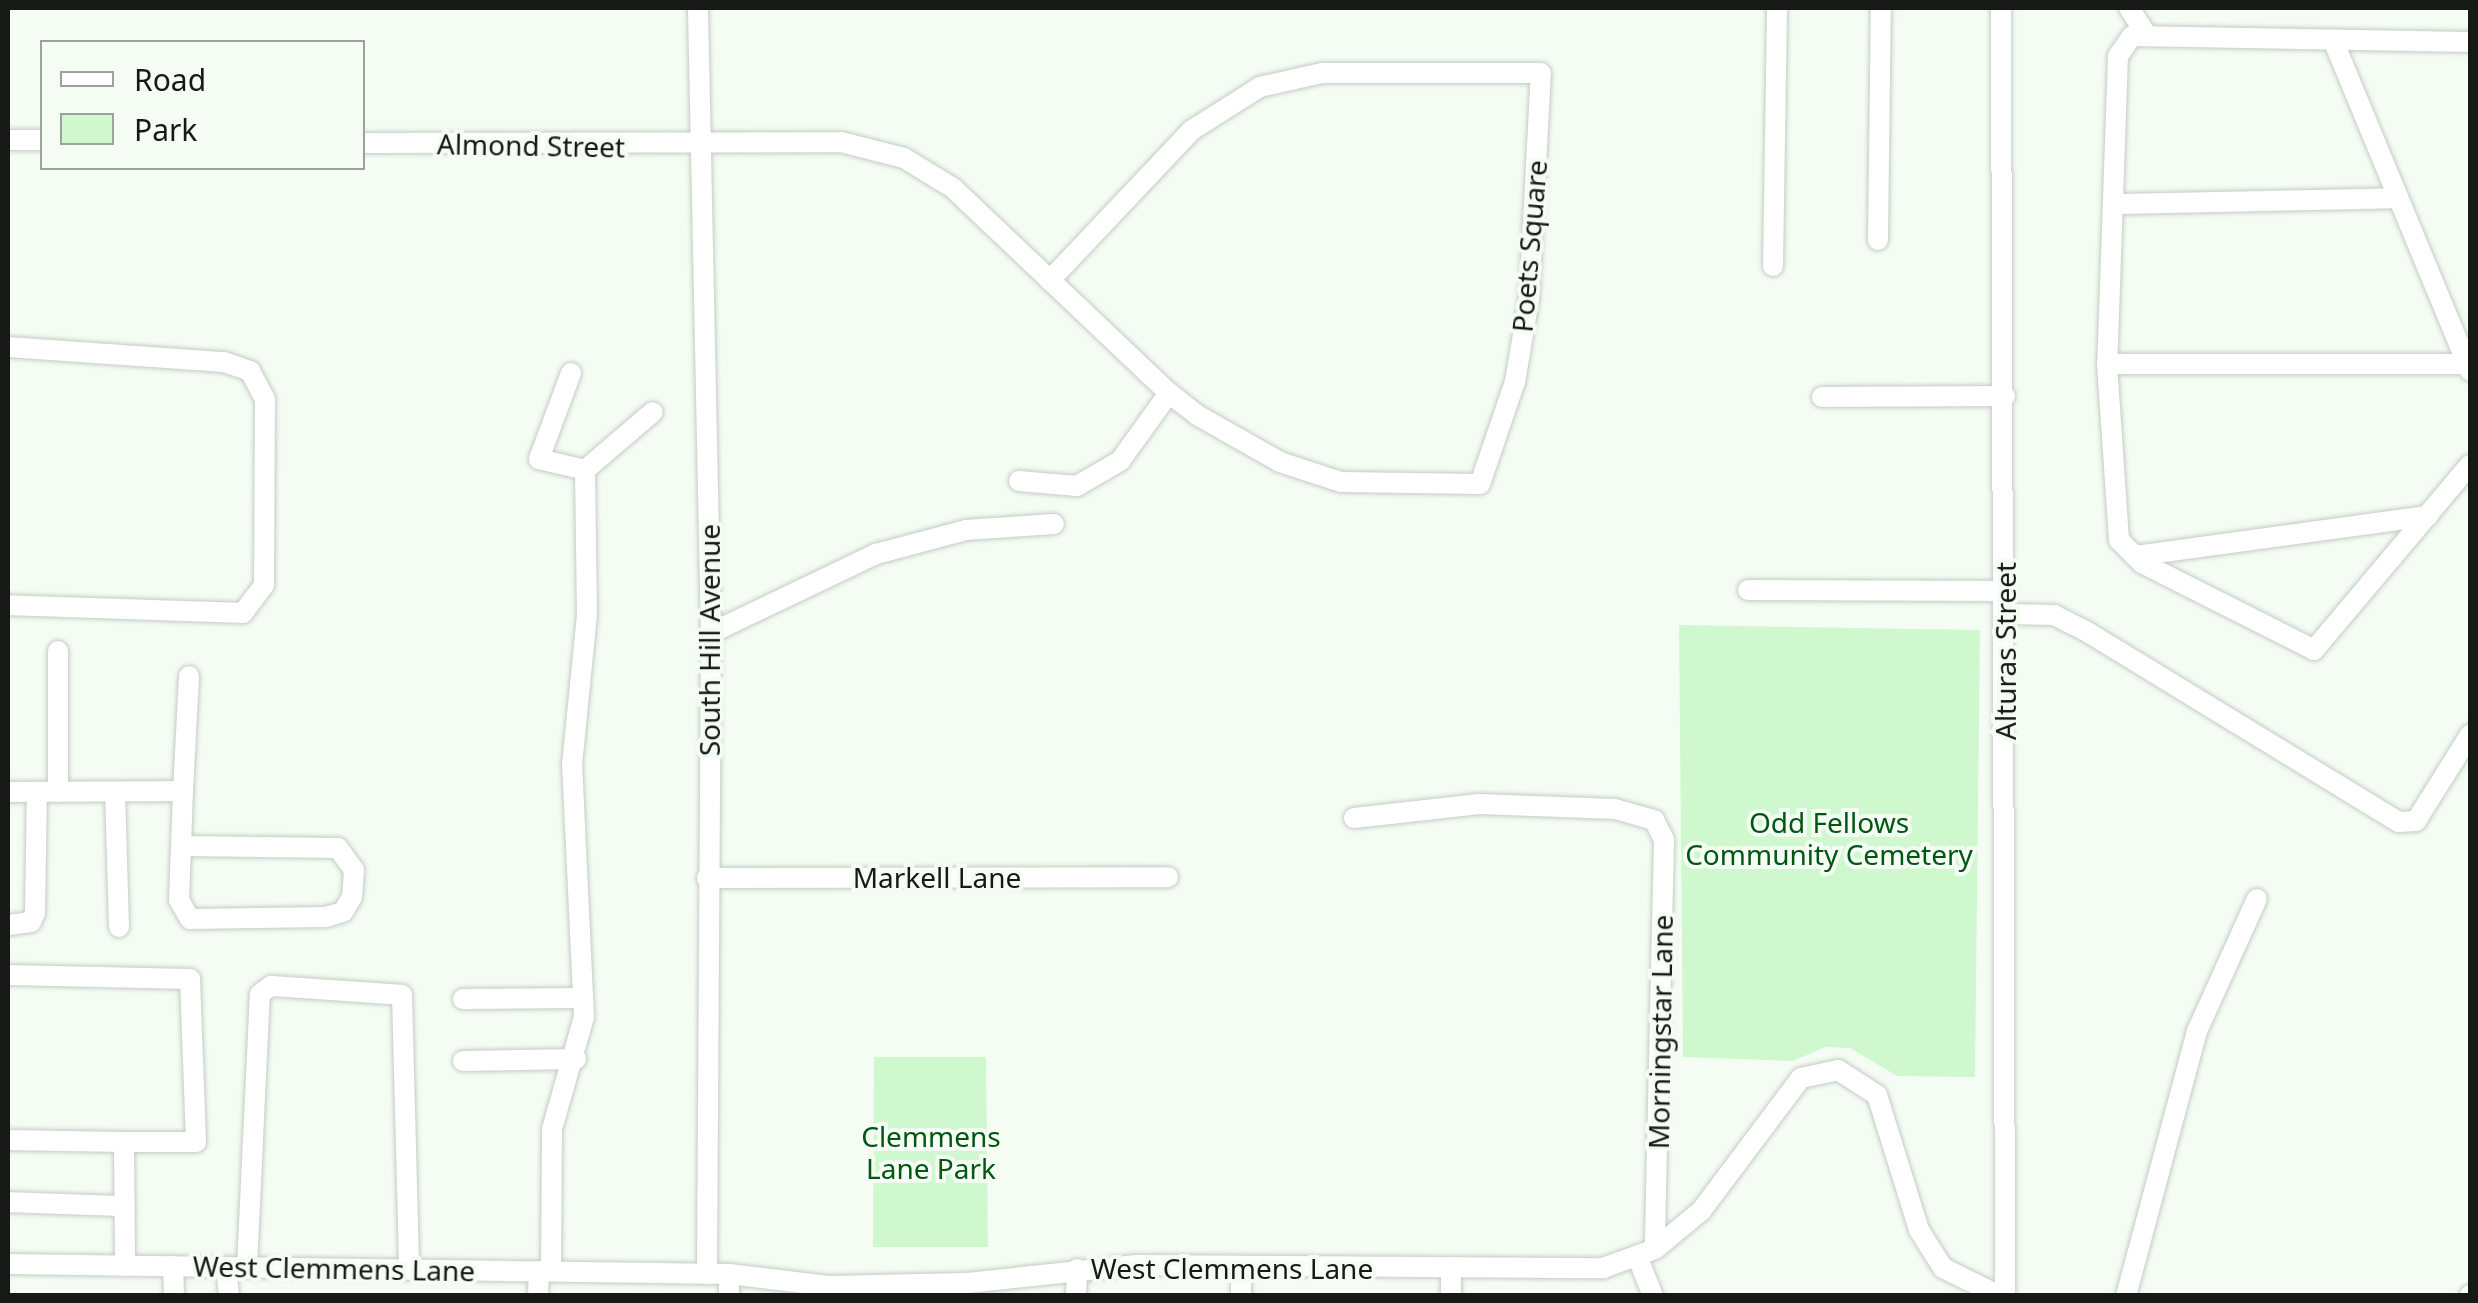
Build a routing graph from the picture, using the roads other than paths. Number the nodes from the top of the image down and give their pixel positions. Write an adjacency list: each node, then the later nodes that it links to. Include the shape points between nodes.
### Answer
1 (698, 8): 12 (street, South Hill Avenue)
2 (1777, 8): 16 (street)
3 (1881, 8): 15 (street)
4 (2001, 8): 23 (street, Alturas Street)
5 (2129, 8): 6 (street)
6 (2146, 33): 7 (street); 14 (street, via 2118,56)
7 (2333, 40): 8 (street); 13 (street)
8 (2470, 42)
9 (8, 140): 10 (street)
10 (40, 140)
11 (365, 144): 12 (street, Almond Street)
12 (700, 147): 17 (street, Poets Square, via 841,142 904,158 953,188); 36 (street, South Hill Avenue)
13 (2398, 198): 14 (street); 20 (street)
14 (2118, 204): 19 (street)
15 (1878, 240)
16 (1773, 266)
17 (1050, 280): 22 (street, Poets Square); 22 (street, Poets Square, via 1192,130 1260,87 1322,73 1541,73 1529,299 1515,382 1480,484 1341,482 1280,462)
18 (8, 347): 34 (street, via 224,362 250,371 265,418 264,586 243,614)
19 (2107, 364): 20 (street); 31 (street, via 2119,540)
20 (2469, 368)
21 (572, 373): 27 (street, via 539,459)
22 (1169, 393): 28 (street, via 1120,461 1077,486)
23 (2005, 396): 24 (street); 33 (street, Alturas Street)
24 (1822, 398)
25 (653, 412): 27 (street)
26 (2470, 465): 29 (street)
27 (585, 470): 52 (street, via 586,615 572,765)
28 (1019, 481)
29 (2428, 516): 31 (street); 31 (street, via 2314,650)
30 (1054, 524): 36 (street, via 966,530 876,554)
31 (2135, 556)
32 (1748, 590): 33 (street)
33 (2005, 591): 35 (street, Alturas Street)
34 (8, 605)
35 (2006, 614): 39 (street, via 2054,615 2089,633 2399,822 2416,821); 82 (street, Alturas Street)
36 (712, 633): 47 (street, South Hill Avenue)
37 (58, 651): 42 (street)
38 (189, 676): 40 (street)
39 (2470, 735)
40 (182, 791): 43 (street); 45 (street)
41 (8, 792): 42 (street)
42 (47, 792): 43 (street); 49 (street, via 35,913 31,922)
43 (121, 792): 50 (street)
44 (1354, 818): 60 (street, Morningstar Lane, via 1480,804 1615,809 1654,820 1664,840)
45 (181, 846): 45 (street, via 179,900 190,919 326,917 343,912 352,897 354,870 338,848)
46 (1168, 876): 47 (street, Markell Lane)
47 (706, 878): 71 (street, South Hill Avenue)
48 (2256, 899): 83 (street, via 2197,1031)
49 (8, 926)
50 (119, 926)
51 (8, 975): 57 (street, via 190,978 196,1142)
52 (583, 998): 53 (street); 54 (street)
53 (463, 999)
54 (576, 1059): 55 (street); 70 (street, via 552,1130)
55 (463, 1060)
56 (8, 1140): 57 (street)
57 (124, 1142): 59 (street)
58 (8, 1202): 59 (street)
59 (124, 1206): 62 (street)
60 (1647, 1253): 67 (street, West Clemmens Lane, via 1603,1268); 81 (street); 82 (street, West Clemmens Lane, via 1701,1211 1801,1078 1838,1070 1878,1095 1919,1230 1942,1268)
61 (8, 1264): 62 (street, West Clemmens Lane)
62 (125, 1266): 63 (street, West Clemmens Lane)
63 (173, 1266): 65 (street, West Clemmens Lane); 75 (street)
64 (1241, 1266): 67 (street, West Clemmens Lane); 69 (street, West Clemmens Lane); 79 (street)
65 (226, 1267): 66 (street, West Clemmens Lane); 76 (street)
66 (248, 1267): 68 (street, West Clemmens Lane); 68 (street, via 260,994 271,986 402,995)
67 (1450, 1267): 80 (street)
68 (409, 1269): 70 (street, West Clemmens Lane)
69 (1076, 1269): 73 (street, West Clemmens Lane); 78 (street)
70 (545, 1272): 71 (street, West Clemmens Lane); 77 (street)
71 (706, 1274): 72 (street, West Clemmens Lane)
72 (729, 1285): 74 (street, West Clemmens Lane)
73 (987, 1288): 74 (street, West Clemmens Lane)
74 (828, 1291)
75 (174, 1296)
76 (228, 1296)
77 (538, 1296)
78 (1076, 1296)
79 (1241, 1296)
80 (1452, 1296)
81 (1653, 1296)
82 (2002, 1296)
83 (2126, 1296)

